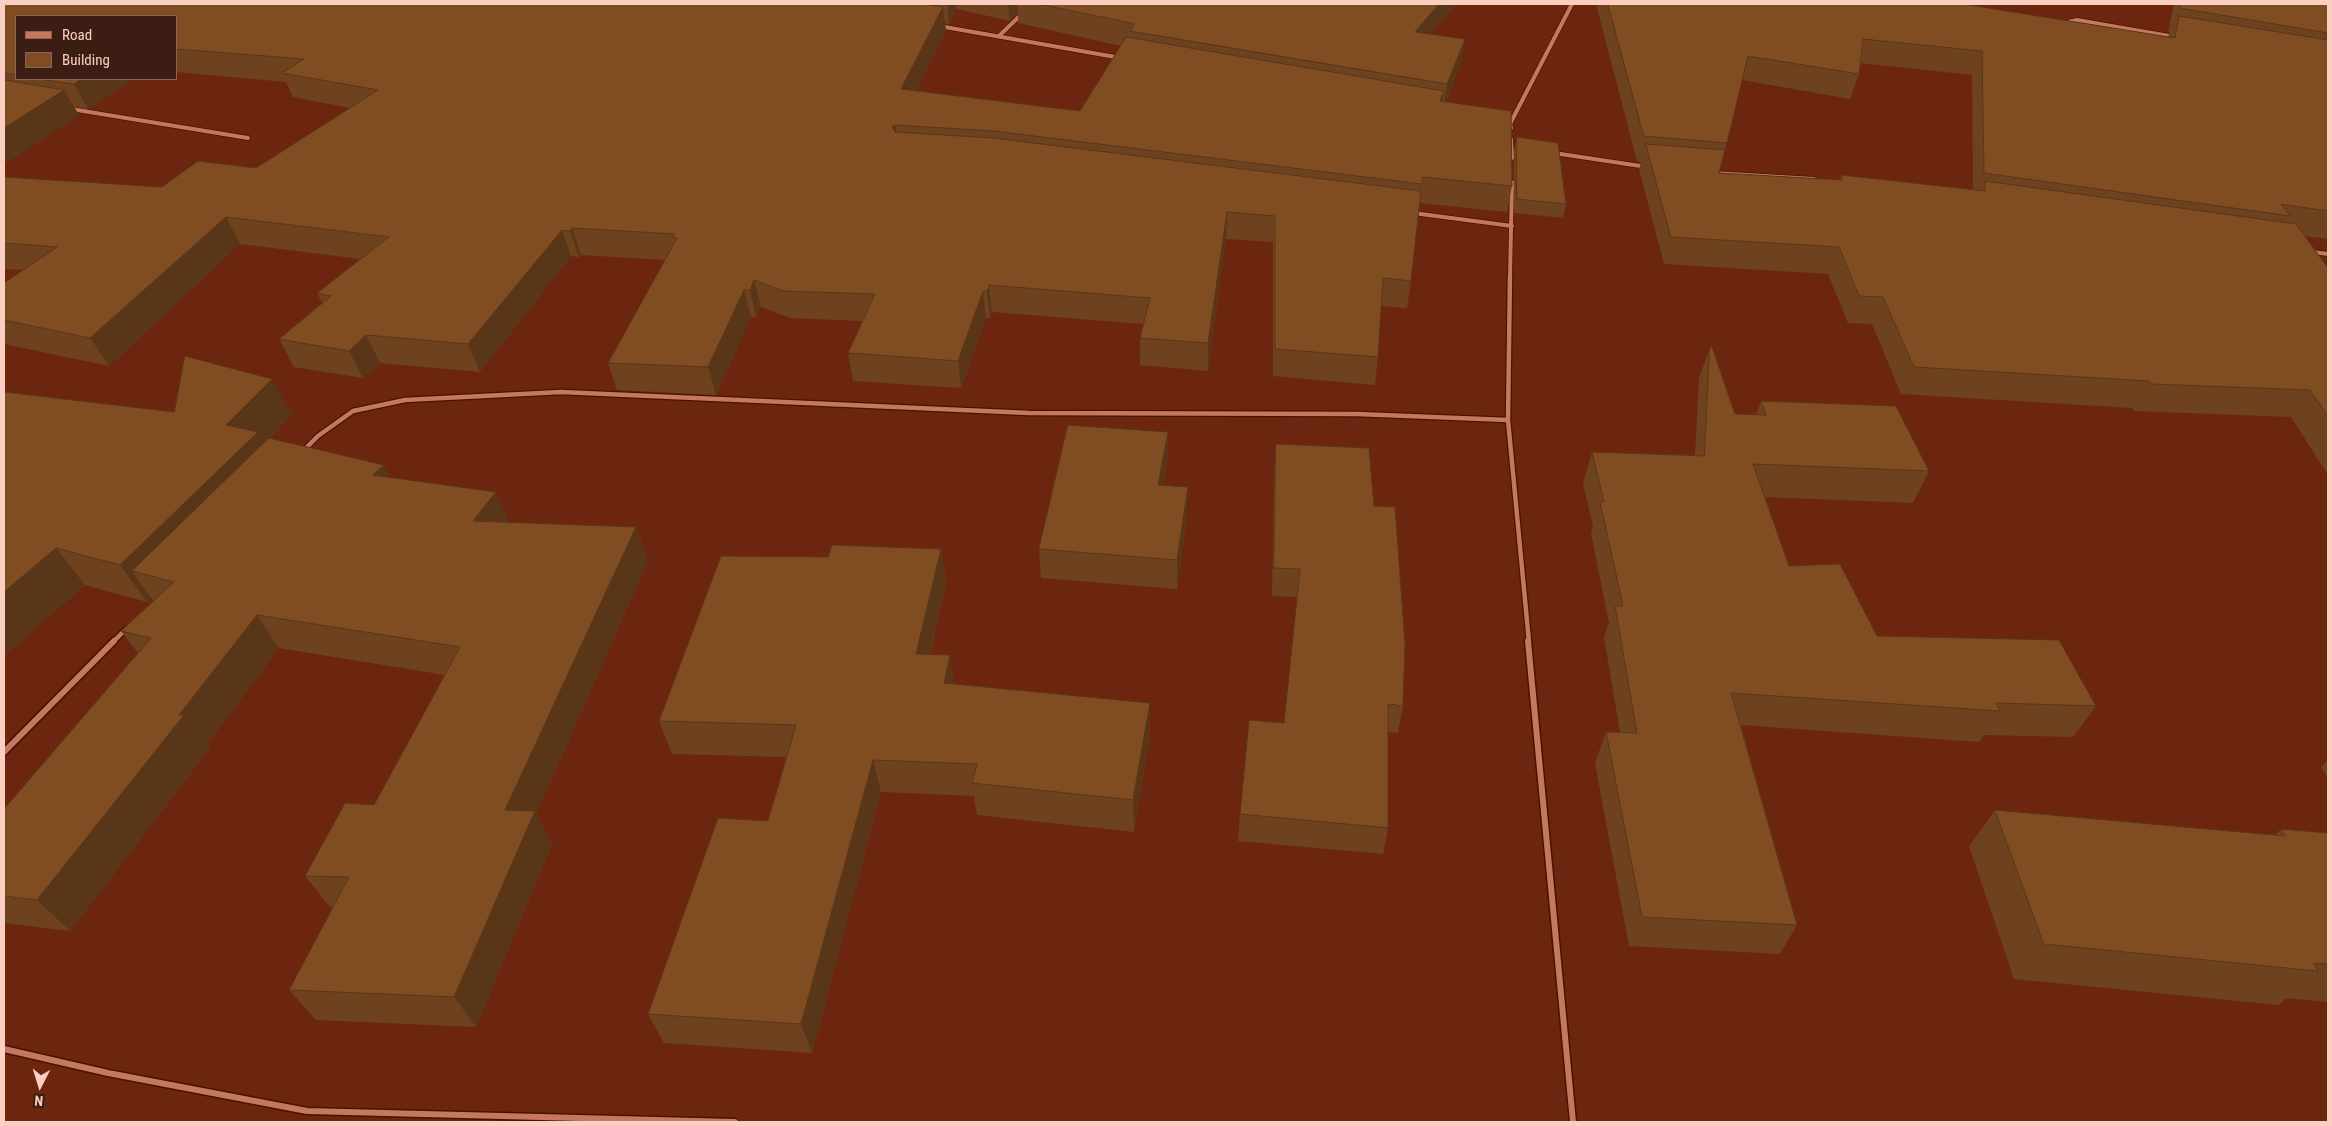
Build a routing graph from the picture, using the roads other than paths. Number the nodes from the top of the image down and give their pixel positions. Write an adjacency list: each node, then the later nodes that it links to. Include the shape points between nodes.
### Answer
1 (1032, 4): 5 (street)
2 (1572, 4): 10 (street)
3 (932, 24): 5 (street)
4 (2058, 24): 6 (street, via 2077,20)
5 (999, 36): 7 (street)
6 (2184, 38)
7 (1131, 60)
8 (62, 108): 11 (street)
9 (1501, 123): 10 (street)
10 (1510, 124): 12 (street)
11 (248, 138)
12 (1512, 147): 13 (street); 15 (street)
13 (1521, 148)
14 (1550, 152): 16 (street)
15 (1512, 167)
16 (1656, 168)
17 (1711, 173): 19 (street)
18 (1512, 176): 21 (street)
19 (1824, 180)
20 (1402, 212): 21 (street)
21 (1512, 226): 24 (street)
22 (2309, 251): 23 (street)
23 (2328, 254)
24 (1508, 420): 25 (street, via 1357,414 1030,413 561,392 405,400 353,411 318,436); 30 (street)
25 (297, 457)
26 (130, 626): 27 (street)
27 (4, 752)
28 (4, 1049): 29 (street, via 108,1073 306,1111)
29 (735, 1122)
30 (1573, 1122)

